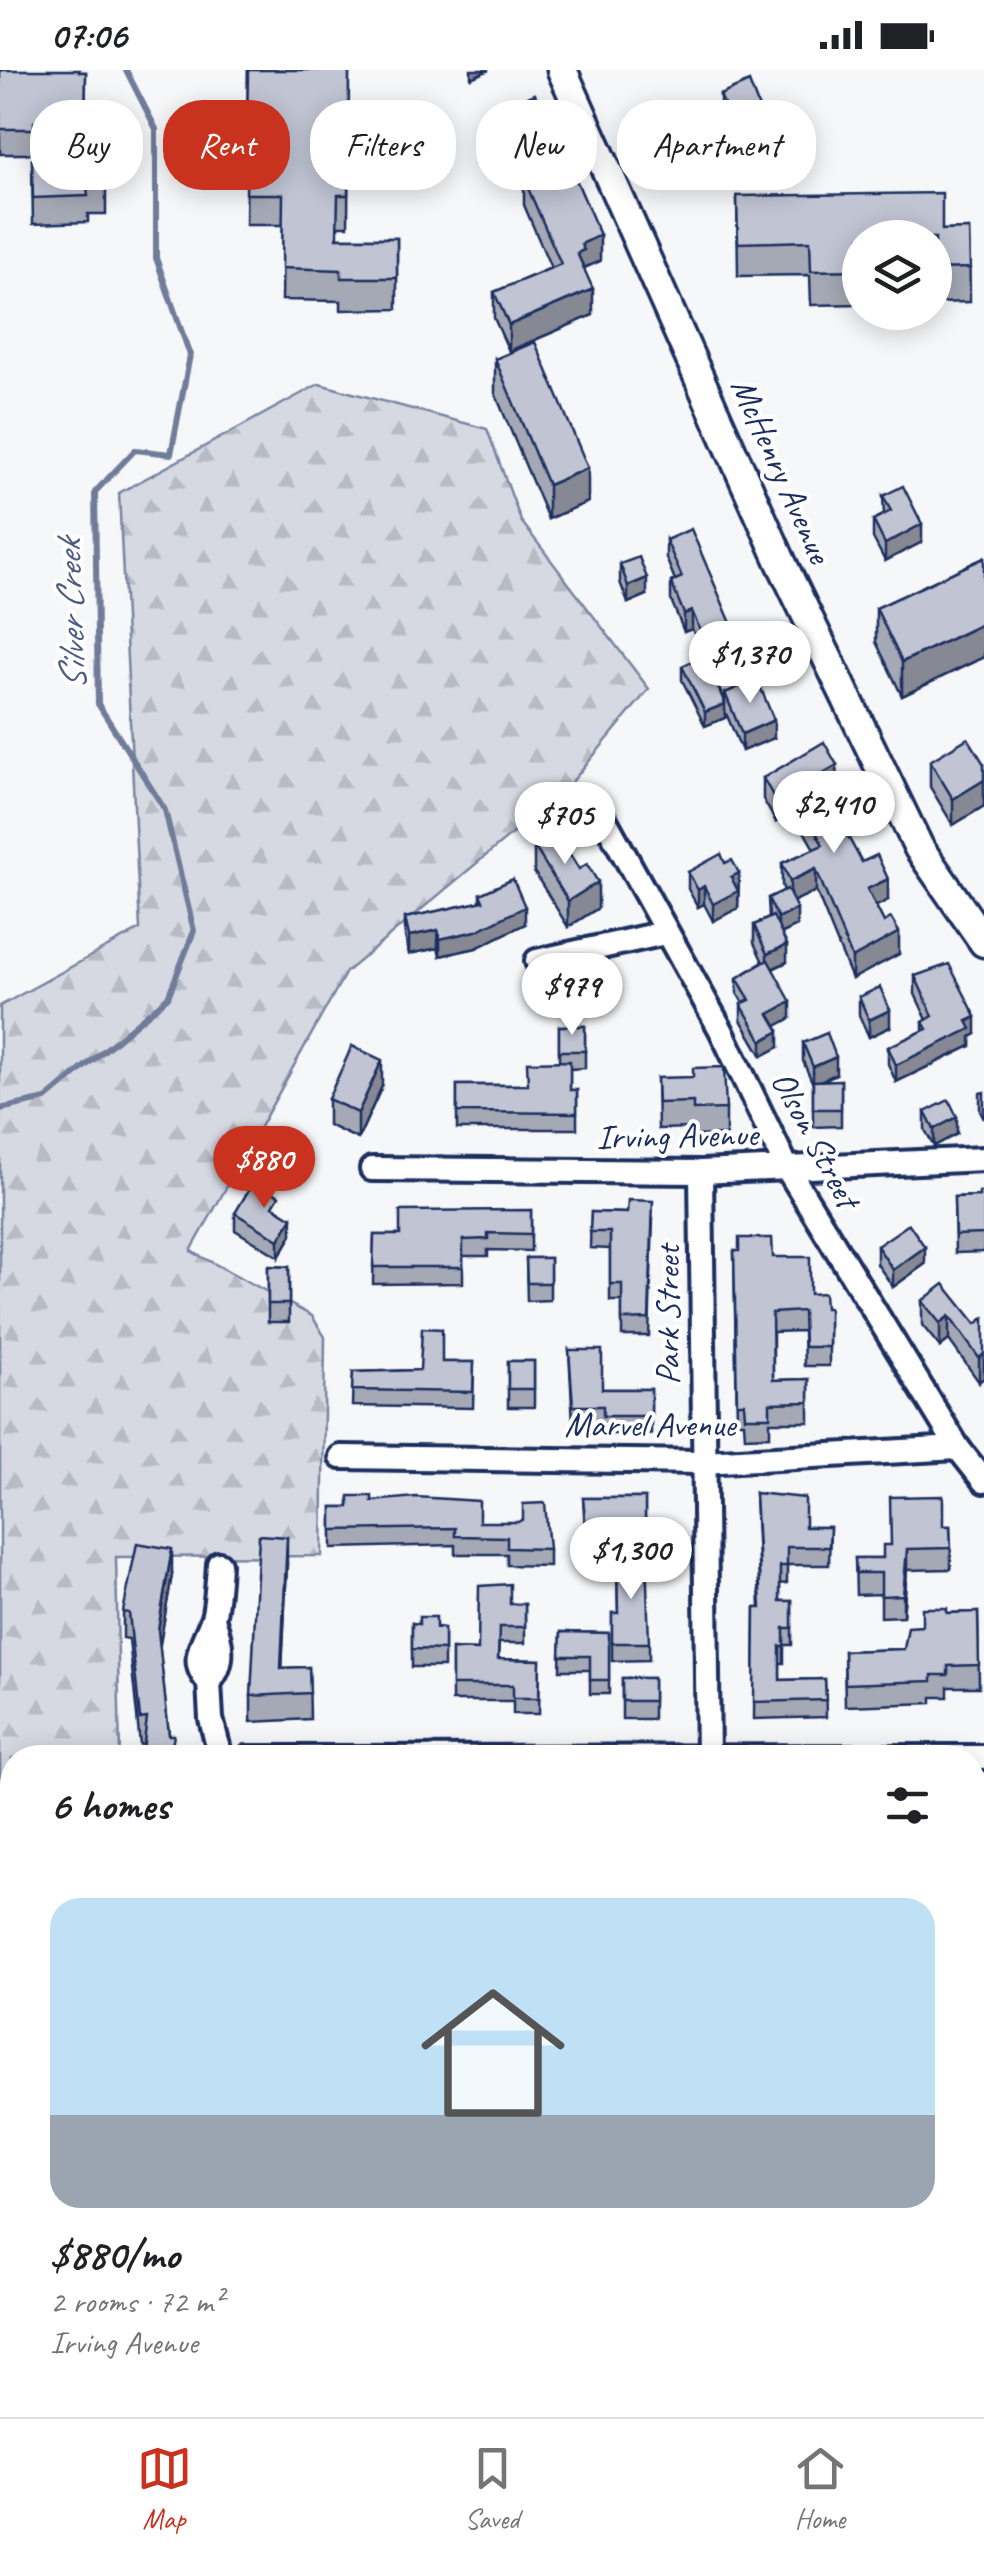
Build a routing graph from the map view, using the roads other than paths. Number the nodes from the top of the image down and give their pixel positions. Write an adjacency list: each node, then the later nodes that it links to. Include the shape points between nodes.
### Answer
1 (562, 70): 4 (main road, McHenry Avenue, via 781,562 919,848)
2 (604, 820): 3 (street, Olson Street)
3 (665, 933): 5 (street); 7 (street, Olson Street, via 721,1030)
4 (984, 942)
5 (538, 961)
6 (984, 1159): 7 (street, Irving Avenue)
7 (787, 1168): 9 (street, Irving Avenue); 10 (street, Olson Street)
8 (372, 1169): 9 (street, Irving Avenue)
9 (701, 1172): 12 (street, Park Street)
10 (958, 1448): 12 (street, Marvel Avenue); 13 (street, Olson Street)
11 (342, 1458): 12 (street, Marvel Avenue)
12 (703, 1462): 16 (street, Park Street)
13 (984, 1481)
14 (220, 1564): 15 (street, via 214,1619 198,1652)
15 (218, 1745)
16 (708, 1745)

